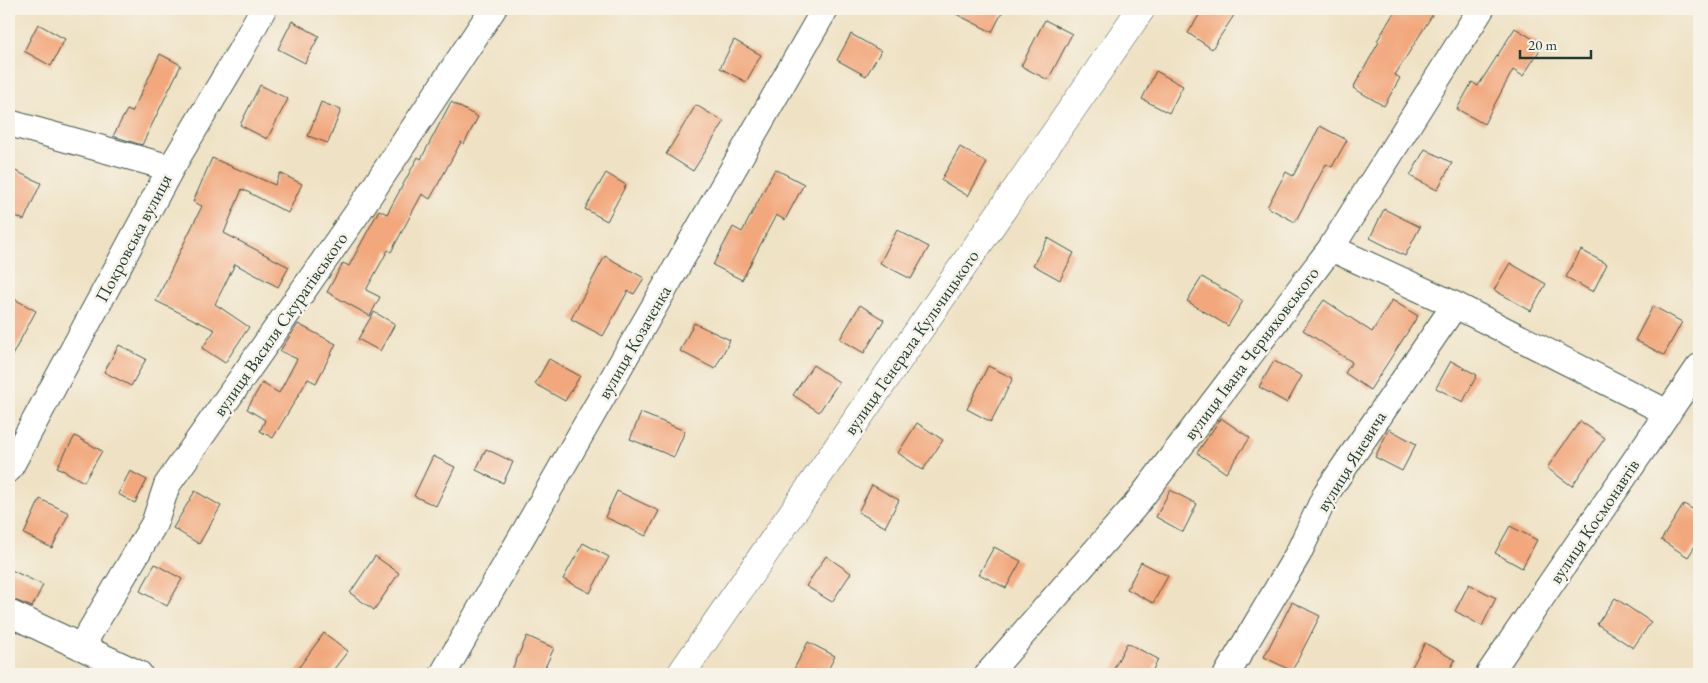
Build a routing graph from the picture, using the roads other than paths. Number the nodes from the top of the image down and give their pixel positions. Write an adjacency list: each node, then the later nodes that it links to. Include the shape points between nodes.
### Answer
1 (263, 9): 7 (street, Покровська вулиця)
2 (493, 9): 14 (street, вулиця Василя Скуратівського, via 358,212 167,486 154,524)
3 (826, 9): 16 (street, вулиця Козаченка)
4 (1141, 9): 17 (street, вулиця Генерала Кульчицького)
5 (1481, 9): 8 (street, вулиця Івана Черняховського)
6 (9, 123): 7 (street)
7 (170, 168): 12 (street, Покровська вулиця)
8 (1331, 248): 9 (street); 18 (street, вулиця Івана Черняховського, via 1134,507)
9 (1455, 305): 11 (street); 19 (street, вулиця Яневича, via 1327,492 1298,554)
10 (1699, 367): 11 (street, вулиця Космонавтів)
11 (1668, 413): 20 (street, вулиця Космонавтів)
12 (9, 469)
13 (9, 613): 14 (street)
14 (81, 647): 15 (street)
15 (139, 674)
16 (443, 674)
17 (681, 674)
18 (988, 674)
19 (1227, 674)
20 (1489, 674)

